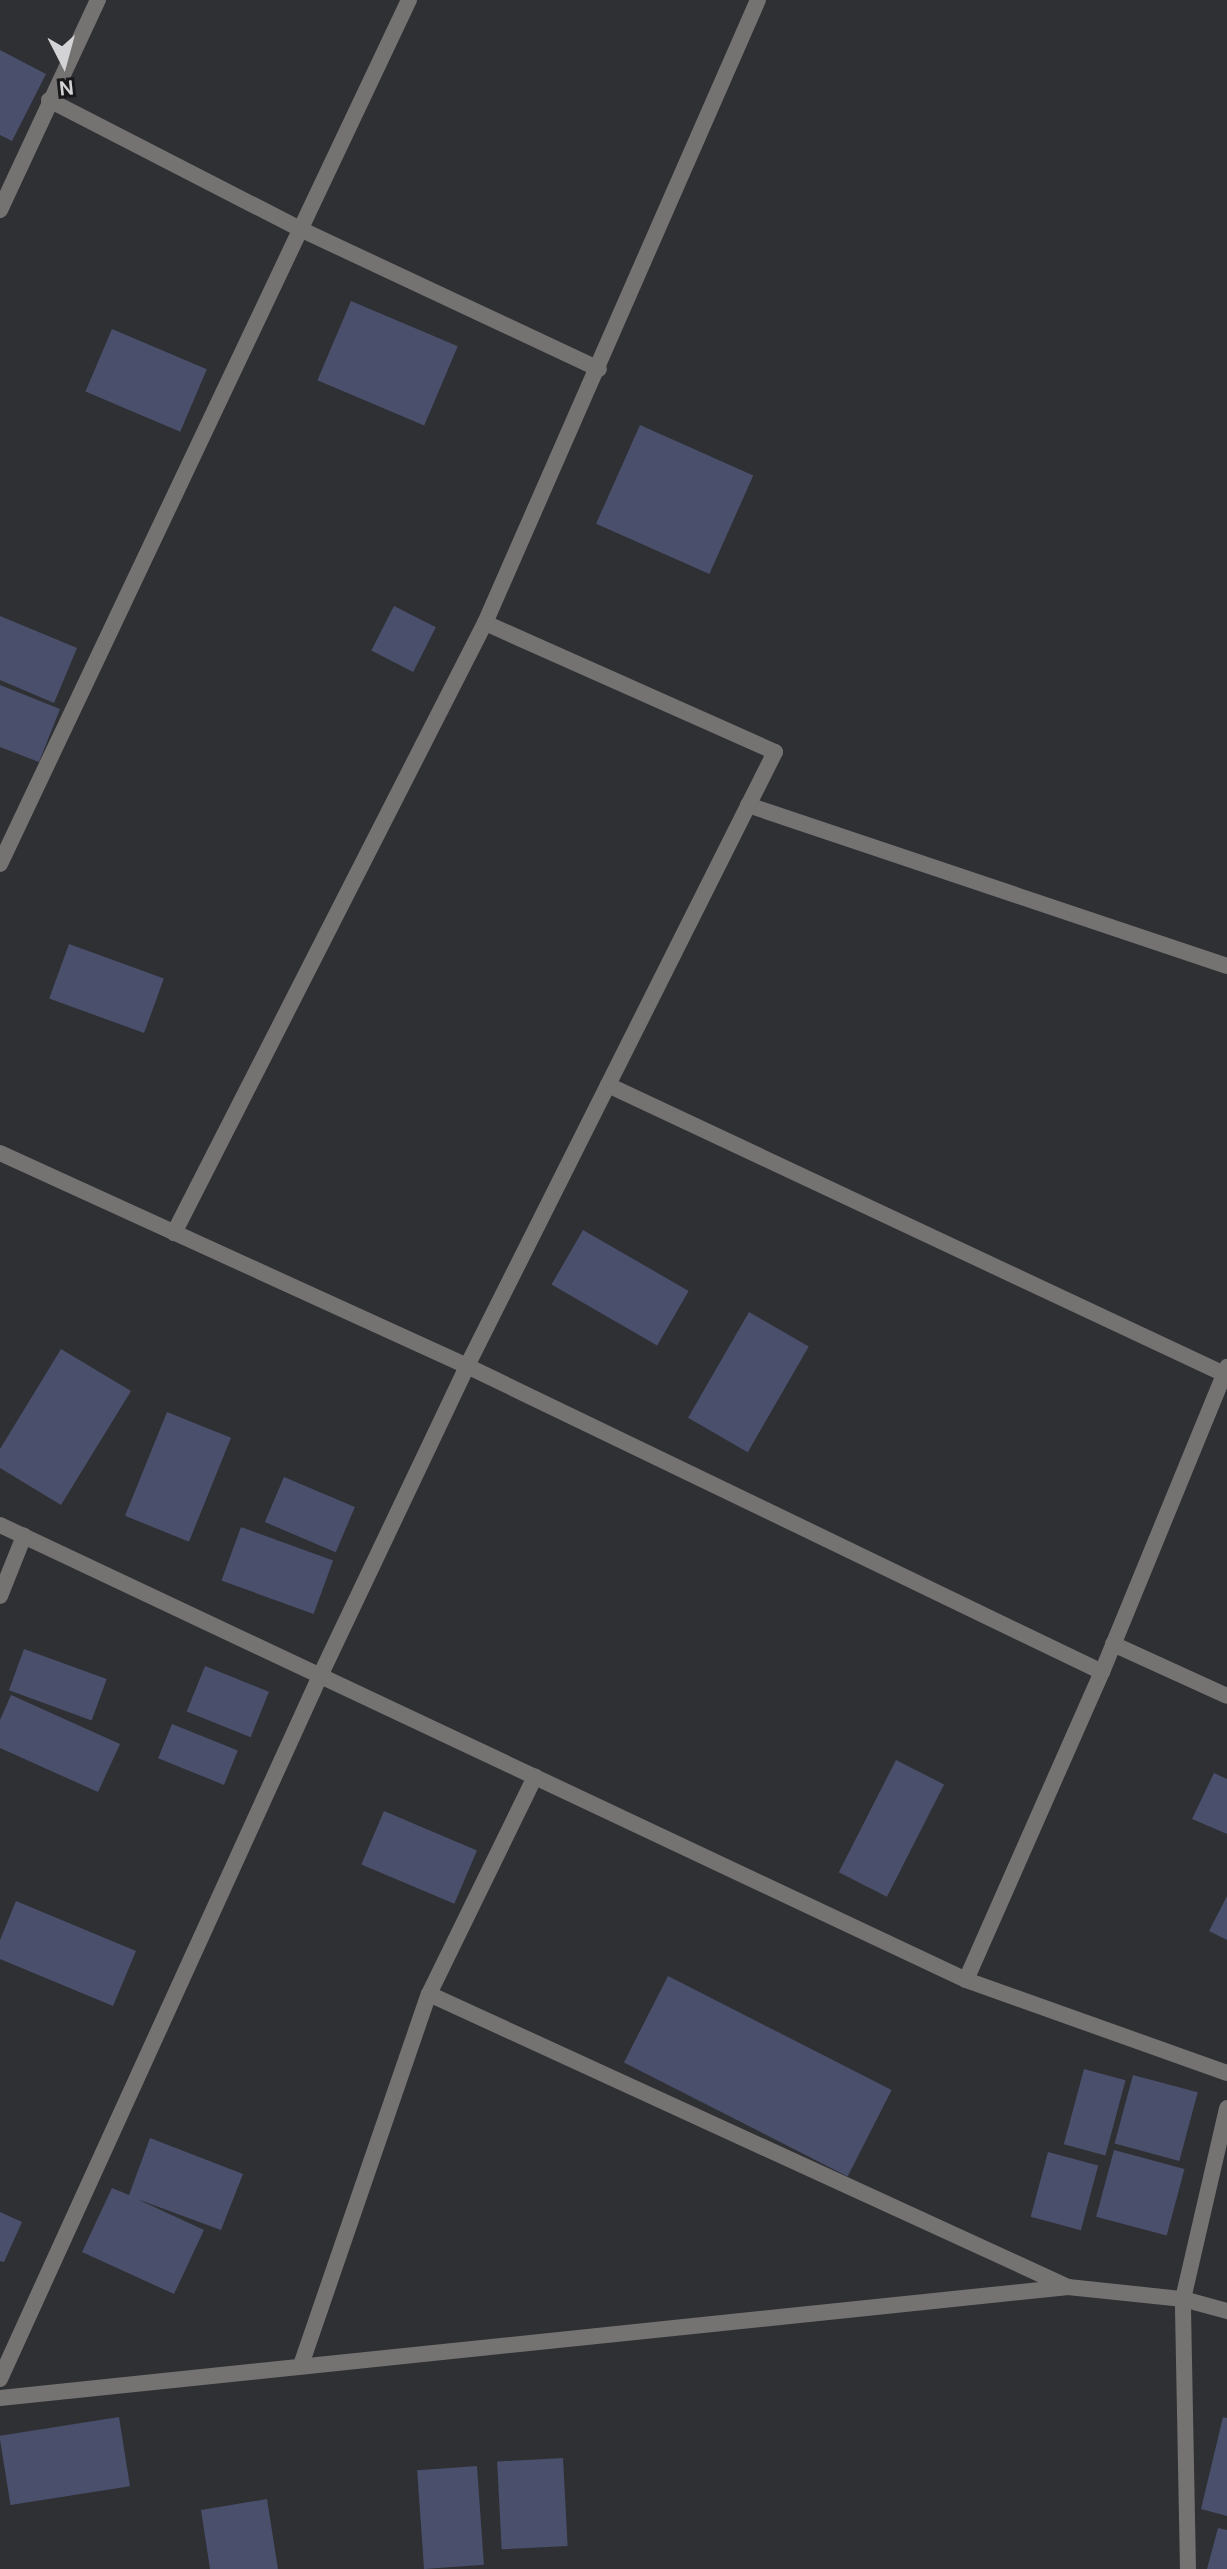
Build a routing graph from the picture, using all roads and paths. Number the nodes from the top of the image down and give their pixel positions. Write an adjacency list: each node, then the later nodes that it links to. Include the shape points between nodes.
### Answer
1 (98, 0): 4 (street)
2 (409, 0): 6 (street)
3 (758, 0): 7 (street)
4 (49, 100): 5 (street); 6 (street)
5 (0, 210)
6 (300, 229): 7 (street); 10 (street)
7 (599, 369): 8 (street)
8 (485, 623): 9 (street, via 775,752); 14 (street)
9 (748, 805): 11 (street); 12 (street)
10 (0, 864)
11 (1227, 966)
12 (608, 1085): 15 (street); 16 (street)
13 (0, 1153): 14 (street)
14 (174, 1233): 15 (street)
15 (467, 1366): 21 (street); 22 (street)
16 (1226, 1370): 20 (street)
17 (0, 1525): 18 (street)
18 (24, 1536): 19 (street); 22 (street)
19 (0, 1596)
20 (1113, 1644): 21 (street); 23 (street)
21 (1102, 1672): 25 (street)
22 (320, 1676): 24 (street); 33 (street)
23 (1227, 1696)
24 (535, 1777): 25 (street); 26 (street)
25 (966, 1980): 27 (street)
26 (429, 1994): 29 (street); 32 (street)
27 (1227, 2073)
28 (1227, 2108): 30 (street)
29 (1068, 2287): 30 (street); 32 (street)
30 (1183, 2299): 31 (street); 35 (street)
31 (1227, 2311)
32 (301, 2365): 34 (street)
33 (0, 2379)
34 (0, 2398)
35 (1188, 2569)

